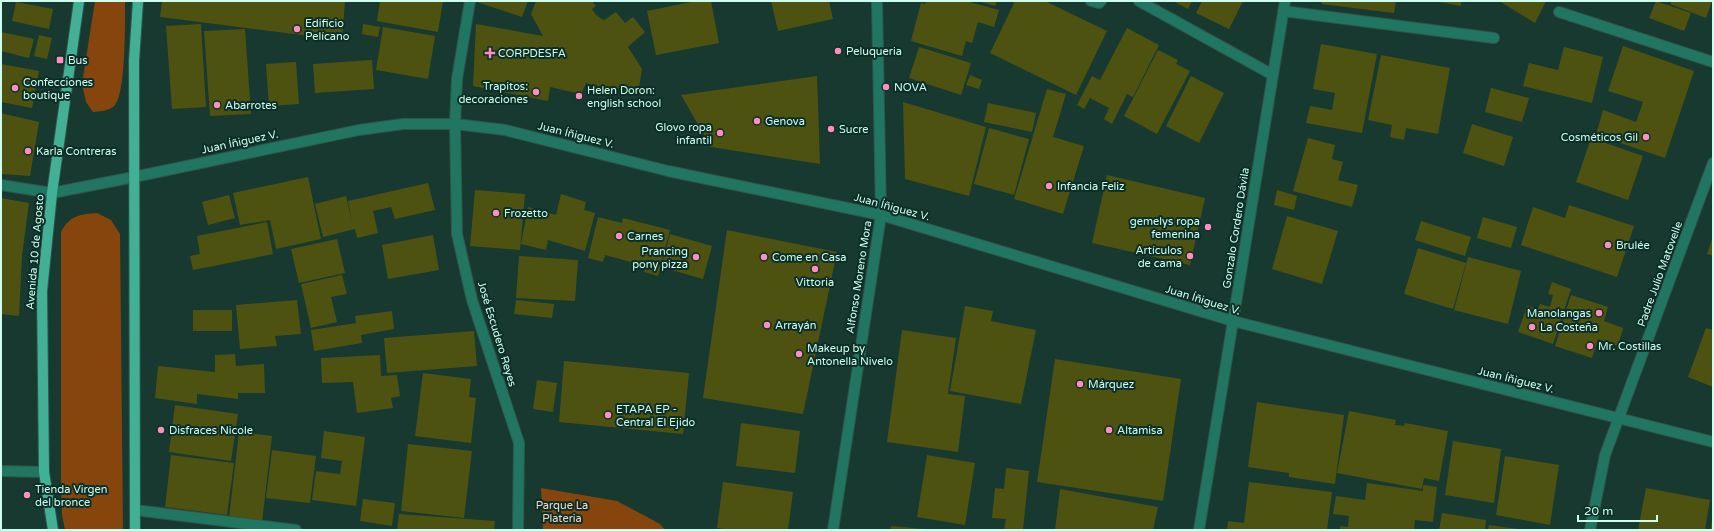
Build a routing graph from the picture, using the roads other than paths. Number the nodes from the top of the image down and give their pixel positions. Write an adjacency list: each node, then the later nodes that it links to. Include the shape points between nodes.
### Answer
1 (79, 1): 17 (main road, Avenida 10 de Agosto)
2 (138, 1): 15 (main road, via 134,61)
3 (470, 1): 13 (street, José Escudero Reyes, via 457,79)
4 (877, 1): 18 (street, Alfonso Moreno Mora)
5 (1091, 1): 6 (street)
6 (1101, 1)
7 (1139, 1): 12 (street)
8 (1284, 6): 10 (street); 12 (street, Gonzalo Cordero Dávila)
9 (1559, 12): 11 (street)
10 (1494, 38)
11 (1713, 62)
12 (1273, 75): 19 (street, Gonzalo Cordero Dávila)
13 (455, 124): 15 (street, Juan Íñiguez V., via 403,124 359,130); 18 (street, Juan Íñiguez V., via 505,130 668,171); 28 (street, José Escudero Reyes, via 457,234 472,300 519,444)
14 (1713, 163): 20 (street, Padre Julio Matovelle)
15 (134, 178): 17 (street, Juan Íñiguez V.); 24 (main road)
16 (1, 185): 17 (street, Juan Íñiguez V.)
17 (52, 193): 23 (main road, Avenida 10 de Agosto, via 42,291)
18 (881, 215): 19 (street, Juan Íñiguez V.); 29 (street, Alfonso Moreno Mora)
19 (1233, 322): 20 (street, Juan Íñiguez V.); 30 (street, Gonzalo Cordero Dávila)
20 (1620, 419): 21 (street, Juan Íñiguez V.); 31 (street, Padre Julio Matovelle, via 1605,455)
21 (1713, 442)
22 (1, 471): 23 (street)
23 (44, 472): 25 (main road, Avenida 10 de Agosto)
24 (135, 510): 26 (main road); 27 (street)
25 (53, 530)
26 (135, 530)
27 (296, 530)
28 (518, 530)
29 (833, 530)
30 (1198, 530)
31 (1590, 530)

